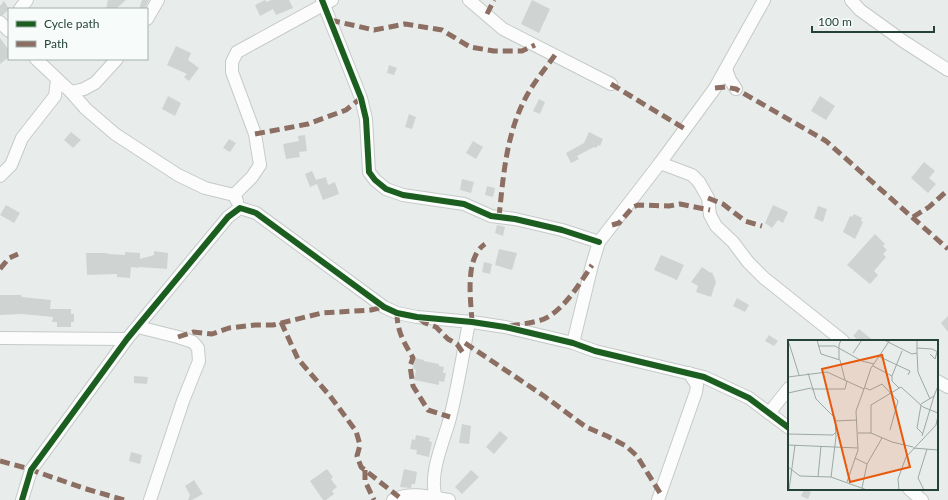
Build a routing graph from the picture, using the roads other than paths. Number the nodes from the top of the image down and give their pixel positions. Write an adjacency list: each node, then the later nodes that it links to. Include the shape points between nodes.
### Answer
1 (27, 0): 7 (street)
2 (158, 0): 8 (street)
3 (469, 0): 14 (street, via 503,29)
4 (764, 0): 11 (street)
5 (851, 0): 12 (street, via 860,10)
6 (326, 2): 19 (street, via 237,52 232,62 232,72 255,134 260,165); 21 (street, via 361,98 366,119 369,172 375,180 386,189 403,195 464,204 491,216 562,230)
7 (21, 8)
8 (148, 17)
9 (37, 60): 13 (street)
10 (116, 60): 16 (street, via 95,83)
11 (726, 69): 15 (street); 17 (street)
12 (948, 70)
13 (58, 80): 16 (street); 18 (street, via 55,96 22,138 11,165)
14 (611, 84)
15 (736, 89)
16 (71, 92): 19 (street, via 115,134 178,175 206,188)
17 (660, 163): 21 (street); 26 (street, via 692,176 699,182 708,198 710,215 716,226 764,278)
18 (0, 176)
19 (234, 195): 20 (street)
20 (240, 208): 22 (street, via 256,213 384,307 417,317); 23 (street, via 228,217)
21 (598, 242): 28 (street)
22 (469, 322): 28 (street, via 505,327); 37 (street, via 450,417 436,466 433,490)
23 (138, 327): 25 (street); 39 (street, via 193,342 198,348 199,361)
24 (0, 338): 27 (street)
25 (128, 339): 27 (street); 29 (street)
26 (835, 339)
27 (101, 340): 29 (street)
28 (573, 343): 30 (street)
29 (115, 355): 38 (street, via 31,470)
30 (689, 374): 34 (street, via 704,377 749,398); 42 (street, via 697,384 696,392)
31 (938, 382): 32 (street)
32 (948, 387)
33 (788, 389): 34 (street)
34 (769, 413): 35 (street)
35 (788, 427)
36 (910, 490): 43 (street)
37 (436, 498): 40 (street, via 411,495); 41 (street)
38 (22, 500)
39 (150, 500)
40 (393, 500)
41 (449, 500)
42 (658, 500)
43 (922, 500)

